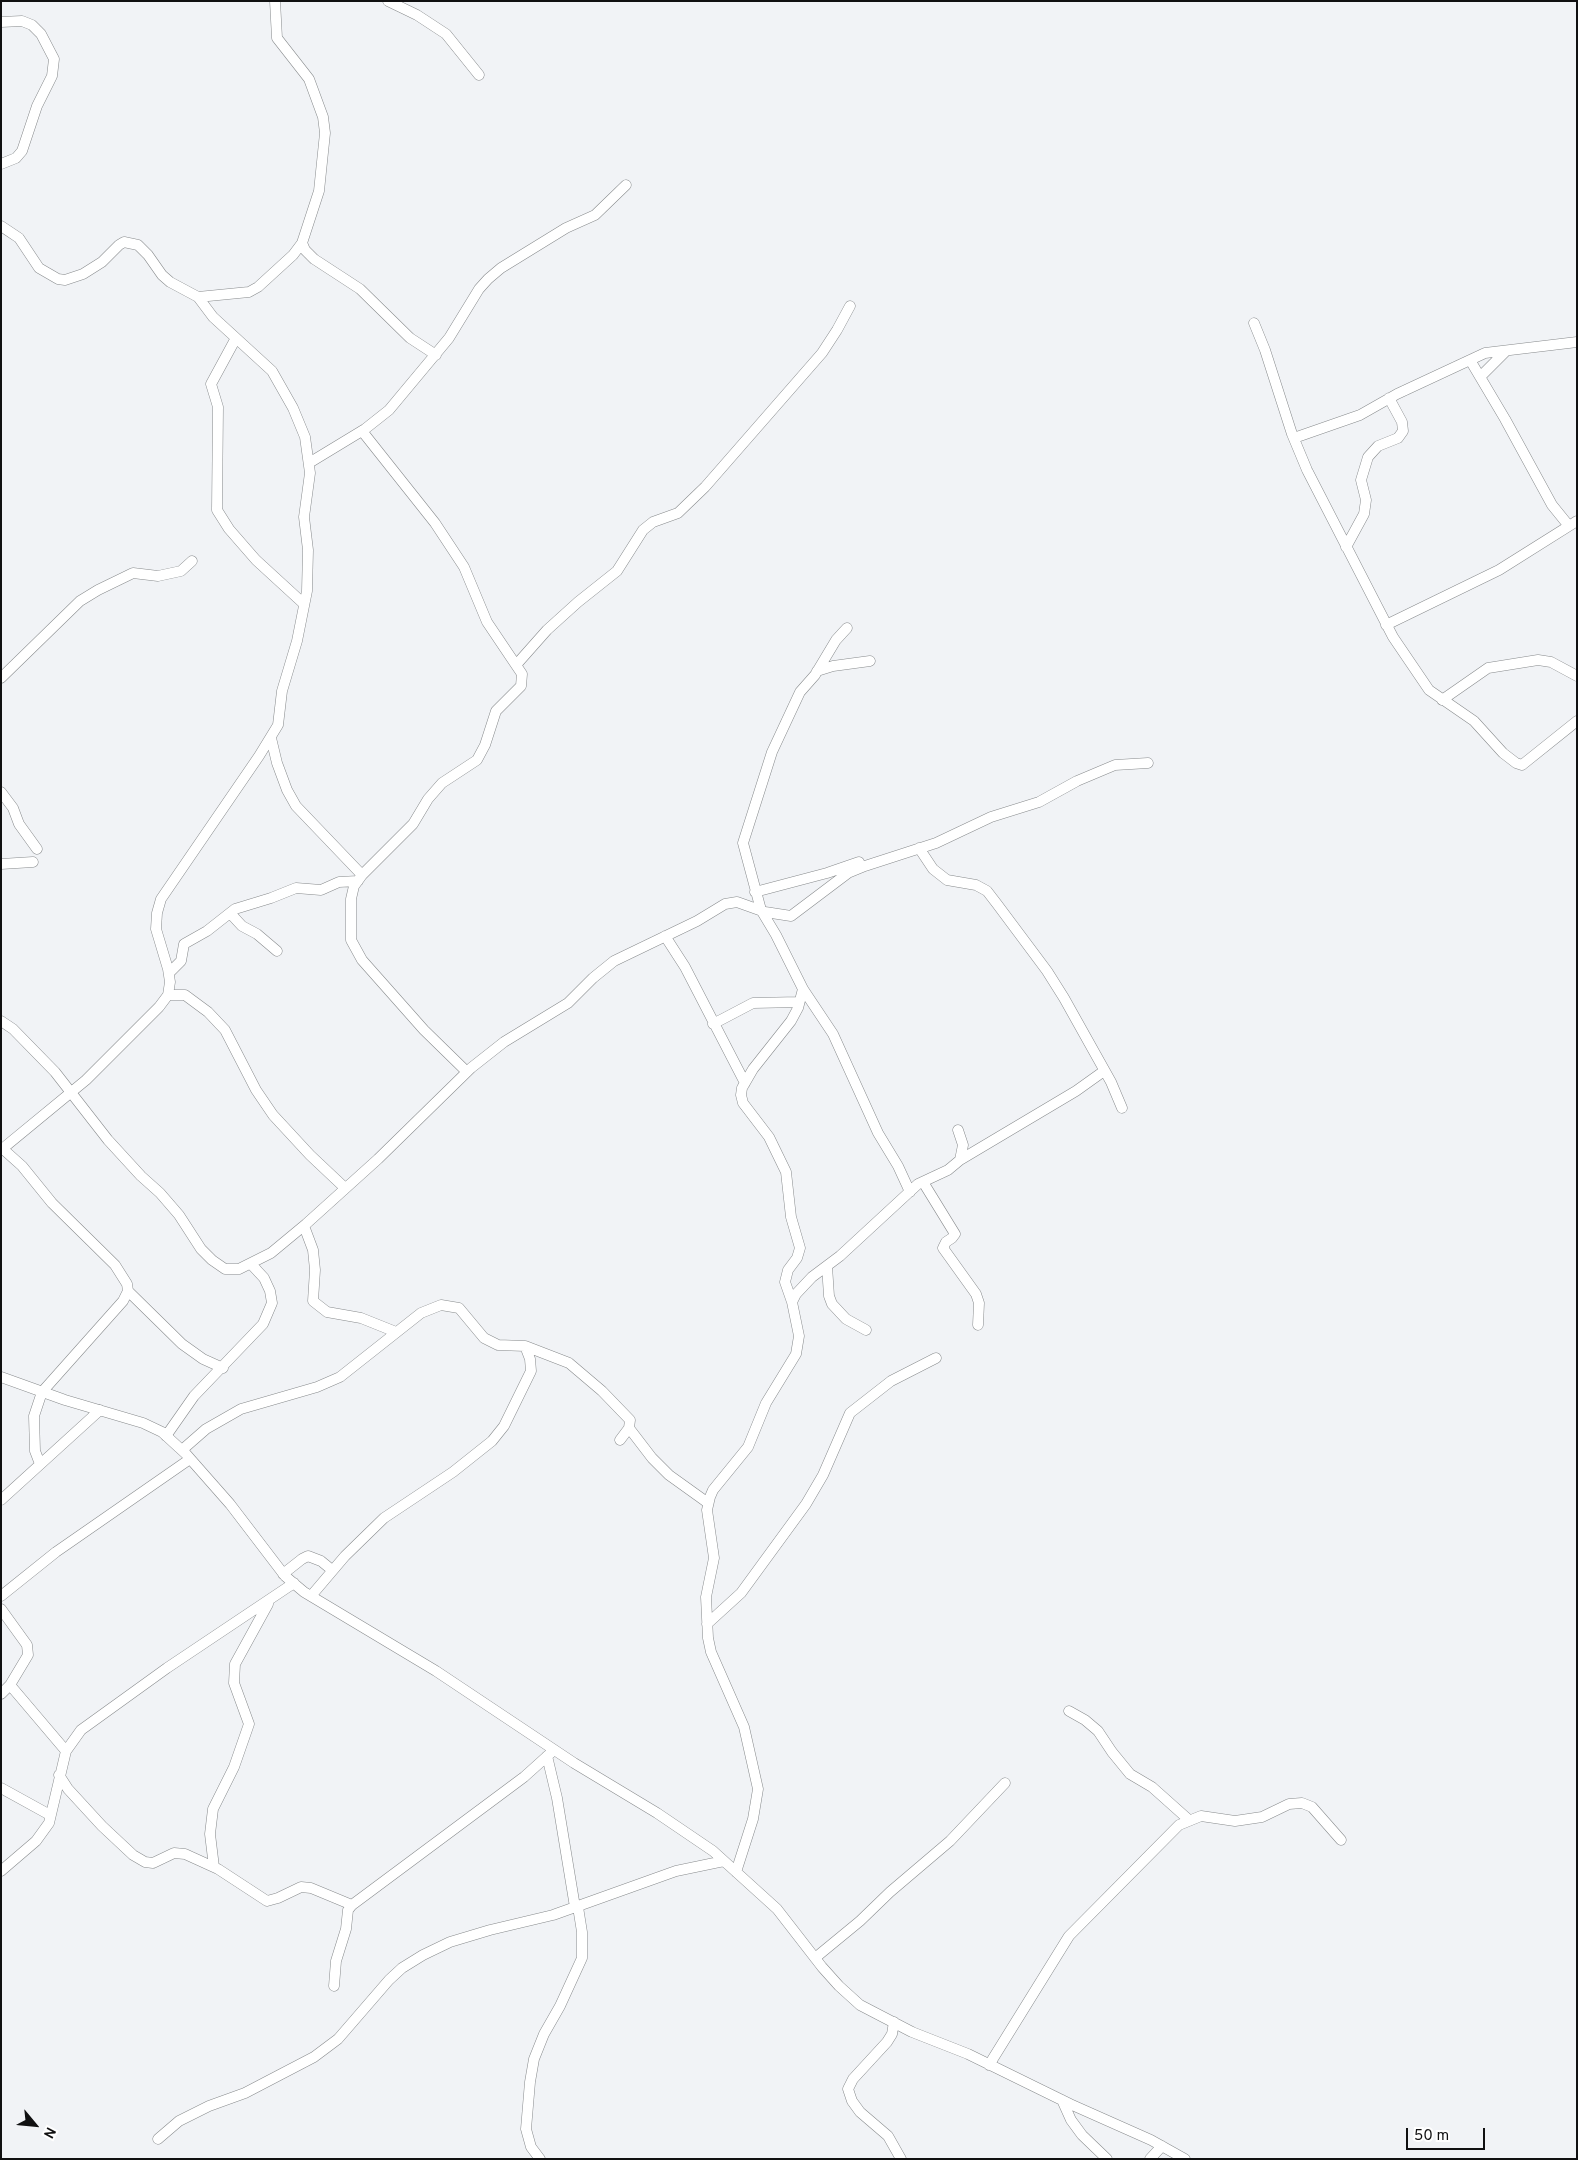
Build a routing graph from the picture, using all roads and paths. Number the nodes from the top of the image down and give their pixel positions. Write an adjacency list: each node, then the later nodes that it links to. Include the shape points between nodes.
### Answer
1 (275, 1): 8 (street, via 277,38 309,79 323,117 325,133 319,191)
2 (388, 1): 4 (street, via 440,30)
3 (1, 22): 5 (street, via 22,21 32,25 41,34 54,59 52,76 37,106 22,151 16,158)
4 (479, 75)
5 (1, 164)
6 (626, 185): 15 (street, via 595,215 566,228 488,279)
7 (1, 226): 9 (street, via 19,238 39,268 58,279 83,274 102,262 119,245 130,242 138,245 170,282)
8 (302, 243): 9 (street, via 293,255 249,292); 15 (street, via 314,259 360,289 410,338)
9 (198, 297): 12 (street)
10 (850, 306): 29 (street, via 822,353 705,487 678,513 652,522 617,571 547,630)
11 (1254, 323): 20 (street)
12 (236, 338): 21 (street, via 272,372 305,437); 25 (street, via 211,384 218,408 217,510 256,560)
13 (1577, 342): 14 (street)
14 (1506, 351): 16 (street, via 1485,353); 17 (street)
15 (436, 355): 19 (street, via 389,410)
16 (1470, 360): 17 (street); 18 (street)
17 (1480, 377): 22 (street, via 1552,505)
18 (1389, 398): 20 (street, via 1360,415); 23 (street, via 1402,422 1403,431 1398,438 1378,446 1368,457 1361,480 1366,500 1364,514)
19 (362, 431): 21 (street); 29 (street, via 435,523 464,567 487,622)
20 (1294, 438): 23 (street)
21 (309, 463): 25 (street, via 304,517 308,550)
22 (1573, 523): 26 (street, via 1499,570)
23 (1346, 547): 26 (street)
24 (192, 561): 32 (street, via 181,571 158,576 133,573 80,601)
25 (304, 604): 35 (street, via 282,691 280,716)
26 (1386, 625): 33 (street, via 1429,690)
27 (847, 628): 30 (street)
28 (870, 661): 30 (street)
29 (516, 665): 43 (street, via 522,674 521,686 496,711 485,745 476,760 442,783 413,824)
30 (817, 671): 44 (street, via 800,692 772,752 746,829 743,843)
31 (1577, 676): 33 (street, via 1551,662 1538,660 1488,668)
32 (1, 678)
33 (1442, 700): 34 (street, via 1474,721 1499,750 1522,765)
34 (1577, 721)
35 (272, 738): 43 (street, via 277,763 296,806); 49 (street, via 161,899 156,929)
36 (1148, 763): 39 (street, via 1115,765 1039,802 991,817)
37 (1, 792): 38 (street)
38 (37, 848)
39 (919, 848): 40 (street); 55 (street, via 933,869 947,880 976,885 992,898 1048,971)
40 (896, 856): 44 (street, via 874,856 827,873); 45 (street, via 848,873 791,916)
41 (33, 862): 42 (street)
42 (1, 864)
43 (360, 878): 46 (street, via 321,890 296,888); 56 (street, via 351,899 351,940 362,960 424,1030)
44 (755, 892): 45 (street)
45 (761, 910): 47 (street, via 737,902 725,904); 50 (street)
46 (230, 913): 48 (street, via 242,926); 49 (street, via 184,944 181,961)
47 (666, 936): 54 (street); 56 (street, via 614,961 568,1004 504,1042)
48 (277, 951)
49 (169, 973): 51 (street)
50 (803, 989): 52 (street); 65 (street, via 833,1034 878,1133)
51 (168, 995): 58 (street, via 140,1027); 64 (street, via 185,995 226,1030 272,1115)
52 (799, 1002): 54 (street, via 753,1003); 57 (street, via 791,1021)
53 (1, 1021): 58 (street, via 41,1056)
54 (713, 1024): 57 (street)
55 (1104, 1071): 59 (street); 62 (street)
56 (467, 1072): 64 (street)
57 (745, 1083): 70 (street, via 741,1095 743,1103 769,1137 786,1172 800,1248 785,1282)
58 (71, 1092): 61 (street); 67 (street, via 108,1140 160,1192 212,1260 230,1270)
59 (1122, 1108)
60 (958, 1130): 62 (street, via 963,1146)
61 (2, 1150): 69 (street, via 22,1166 52,1203 115,1265)
62 (960, 1160): 63 (street)
63 (923, 1182): 65 (street); 71 (street, via 954,1231 954,1236 943,1248 976,1294)
64 (345, 1188): 66 (street)
65 (910, 1192): 68 (street)
66 (304, 1226): 67 (street); 73 (street, via 313,1250 313,1301 327,1312 361,1318)
67 (251, 1264): 76 (street, via 264,1278 272,1303 263,1324)
68 (827, 1266): 70 (street, via 801,1288); 72 (street, via 832,1304 846,1319)
69 (128, 1291): 76 (street, via 182,1344); 78 (street, via 123,1301)
70 (792, 1302): 87 (street, via 799,1336 796,1354 766,1403 748,1447 713,1490)
71 (978, 1325)
72 (866, 1330)
73 (396, 1332): 74 (street, via 421,1312 450,1305 466,1314 484,1338 498,1345); 83 (street, via 340,1377 241,1409 206,1429)
74 (525, 1346): 80 (street, via 569,1363 630,1420); 88 (street, via 531,1371 504,1426 492,1441 453,1472 384,1518)
75 (936, 1358): 95 (street, via 891,1381 850,1413 823,1475 806,1504 741,1593)
76 (223, 1368): 81 (street, via 194,1396)
77 (1, 1377): 78 (street)
78 (42, 1392): 79 (street); 85 (street, via 34,1416 35,1451)
79 (100, 1410): 81 (street, via 143,1423); 85 (street)
80 (629, 1428): 82 (street); 87 (street, via 669,1475)
81 (166, 1436): 83 (street)
82 (620, 1440)
83 (182, 1450): 84 (street)
84 (190, 1459): 89 (street, via 230,1504); 91 (street, via 56,1552)
85 (40, 1464): 86 (street)
86 (1, 1500)
87 (708, 1503): 95 (street, via 714,1558 706,1597)
88 (332, 1570): 89 (street, via 308,1556); 92 (street)
89 (283, 1574): 90 (street)
90 (294, 1584): 92 (street); 93 (street)
91 (1, 1596)
92 (311, 1596): 100 (street, via 436,1671)
93 (269, 1601): 99 (street, via 108,1709 81,1730); 109 (street, via 235,1664 234,1683 249,1724 234,1767 213,1809 210,1834)
94 (1, 1609): 96 (street, via 27,1645 28,1655)
95 (707, 1624): 111 (street, via 711,1652 744,1727 758,1790 753,1819)
96 (10, 1686): 97 (street); 99 (street)
97 (1, 1694)
98 (1069, 1711): 106 (street, via 1098,1731 1130,1774)
99 (66, 1750): 101 (street)
100 (551, 1753): 108 (street, via 657,1813); 112 (street, via 524,1777); 113 (street)
101 (59, 1775): 105 (street); 109 (street, via 102,1826 133,1855 153,1863 174,1853 185,1854)
102 (1006, 1783): 114 (street, via 950,1841)
103 (1, 1788): 104 (street)
104 (6, 1796): 105 (street)
105 (50, 1815): 110 (street, via 49,1823 36,1841)
106 (1189, 1820): 107 (street, via 1201,1816 1235,1821 1262,1817 1289,1804 1302,1803 1312,1808); 117 (street, via 1178,1825 1069,1936)
107 (1341, 1840)
108 (724, 1861): 111 (street); 113 (street, via 676,1871)
109 (214, 1867): 112 (street, via 267,1901 301,1887)
110 (1, 1871)
111 (736, 1872): 114 (street, via 777,1909)
112 (352, 1905): 115 (street, via 336,1961)
113 (577, 1907): 119 (street, via 450,1942 423,1955 389,1980 338,2039 314,2057 245,2093 179,2121); 121 (street, via 582,1932 582,1958 544,2034 534,2059 530,2082 526,2129 531,2147)
114 (815, 1958): 116 (street, via 860,2005)
115 (334, 1986)
116 (894, 2022): 117 (street); 122 (street, via 887,2042 848,2089 860,2112 888,2136)
117 (989, 2065): 118 (street)
118 (1062, 2100): 120 (street); 123 (street, via 1082,2135)
119 (158, 2139)
120 (1162, 2146): 124 (street); 125 (street)
121 (540, 2159)
122 (901, 2159)
123 (1107, 2159)
124 (1150, 2159)
125 (1185, 2159)

